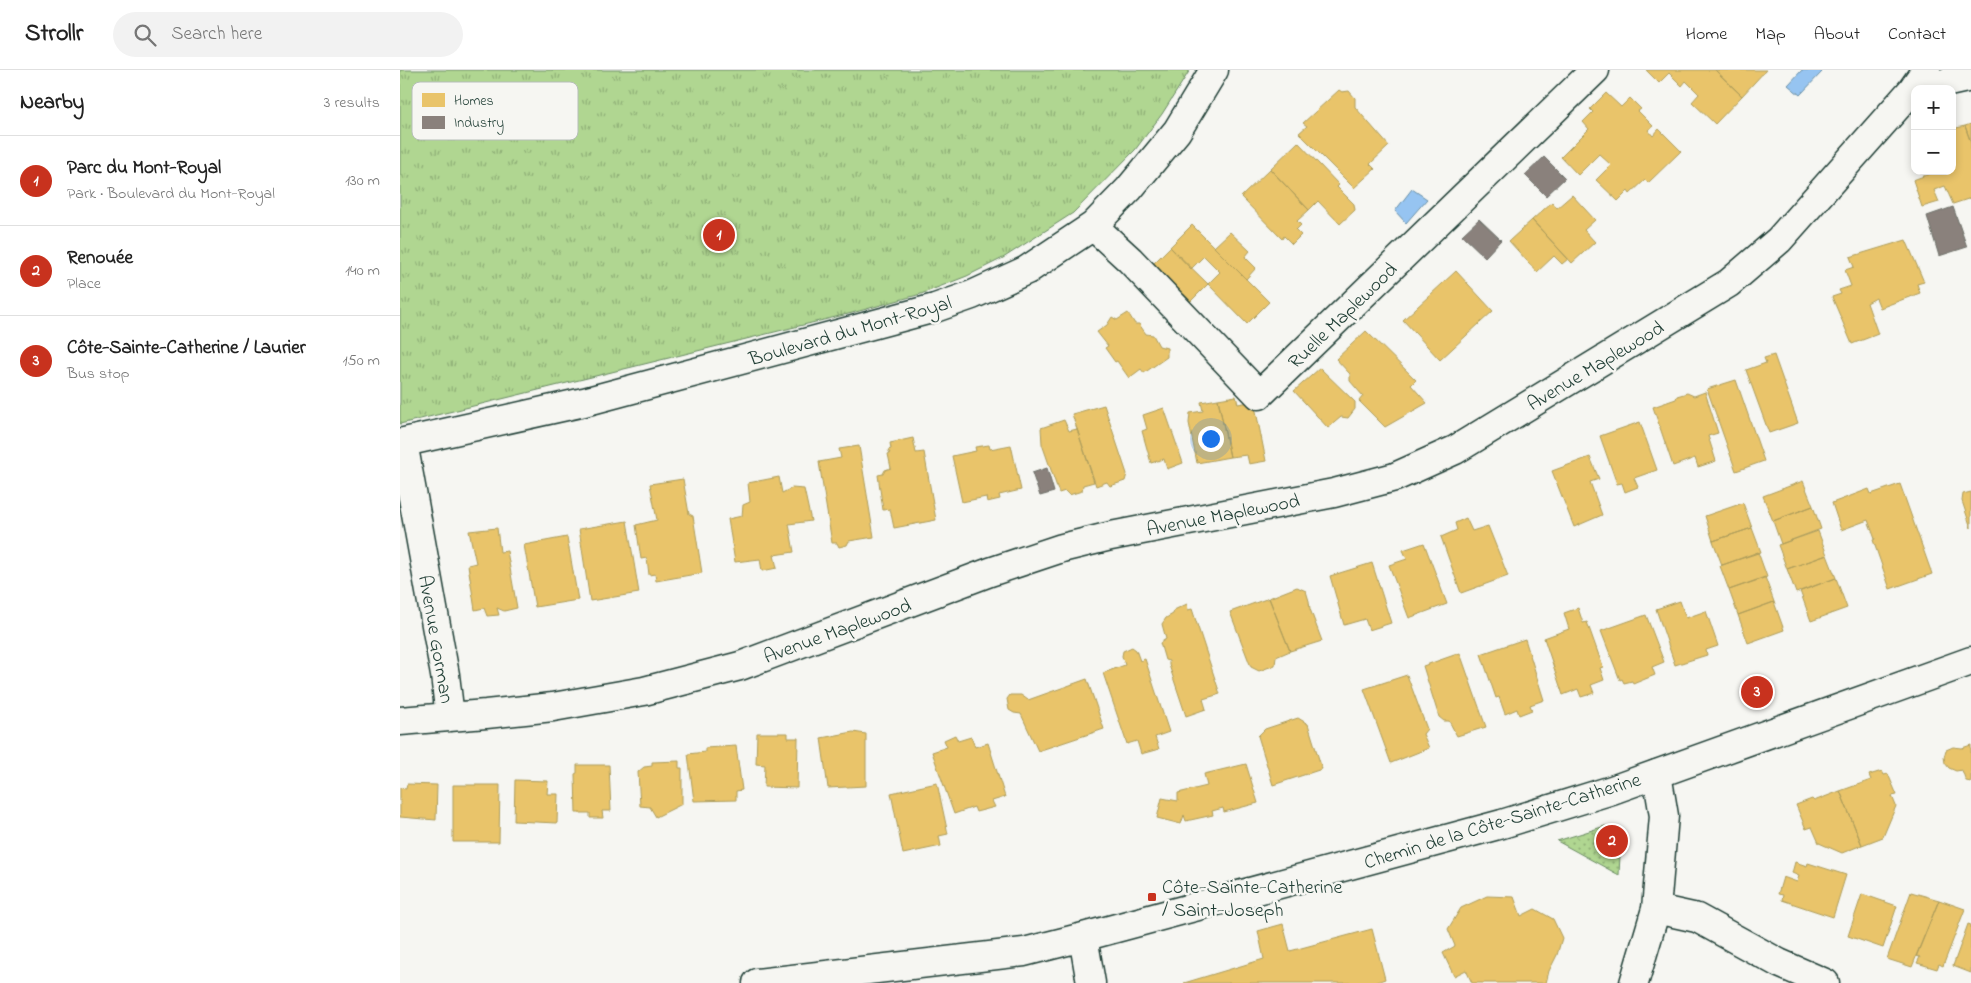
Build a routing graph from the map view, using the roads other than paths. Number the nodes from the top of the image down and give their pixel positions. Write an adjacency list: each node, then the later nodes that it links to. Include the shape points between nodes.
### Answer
1 (1214, 70): 5 (street, Boulevard du Mont-Royal, via 1177,131)
2 (1595, 70): 5 (street, Ruelle Maplewood, via 1259,395 1130,260)
3 (1971, 76): 4 (street)
4 (1918, 84): 8 (street, Avenue Maplewood, via 1779,240 1729,283 1455,450 1395,477 1334,493 1062,548 740,666 654,688 553,707)
5 (1093, 226): 6 (street, Boulevard du Mont-Royal, via 1027,270 935,308 593,400)
6 (402, 443): 8 (street, Avenue Gorman)
7 (1971, 661): 10 (street, Chemin de la Côte-Sainte-Catherine)
8 (450, 717): 9 (street, Avenue Maplewood)
9 (400, 720)
10 (1657, 774): 11 (street, via 1664,816); 12 (street, Chemin de la Côte-Sainte-Catherine, via 1502,824)
11 (1656, 910): 15 (street); 16 (street, via 1697,918 1779,963)
12 (1084, 937): 13 (street, Chemin de la Côte-Sainte-Catherine, via 1024,952); 14 (street)
13 (757, 983)
14 (1092, 983)
15 (1634, 983)
16 (1825, 983)

